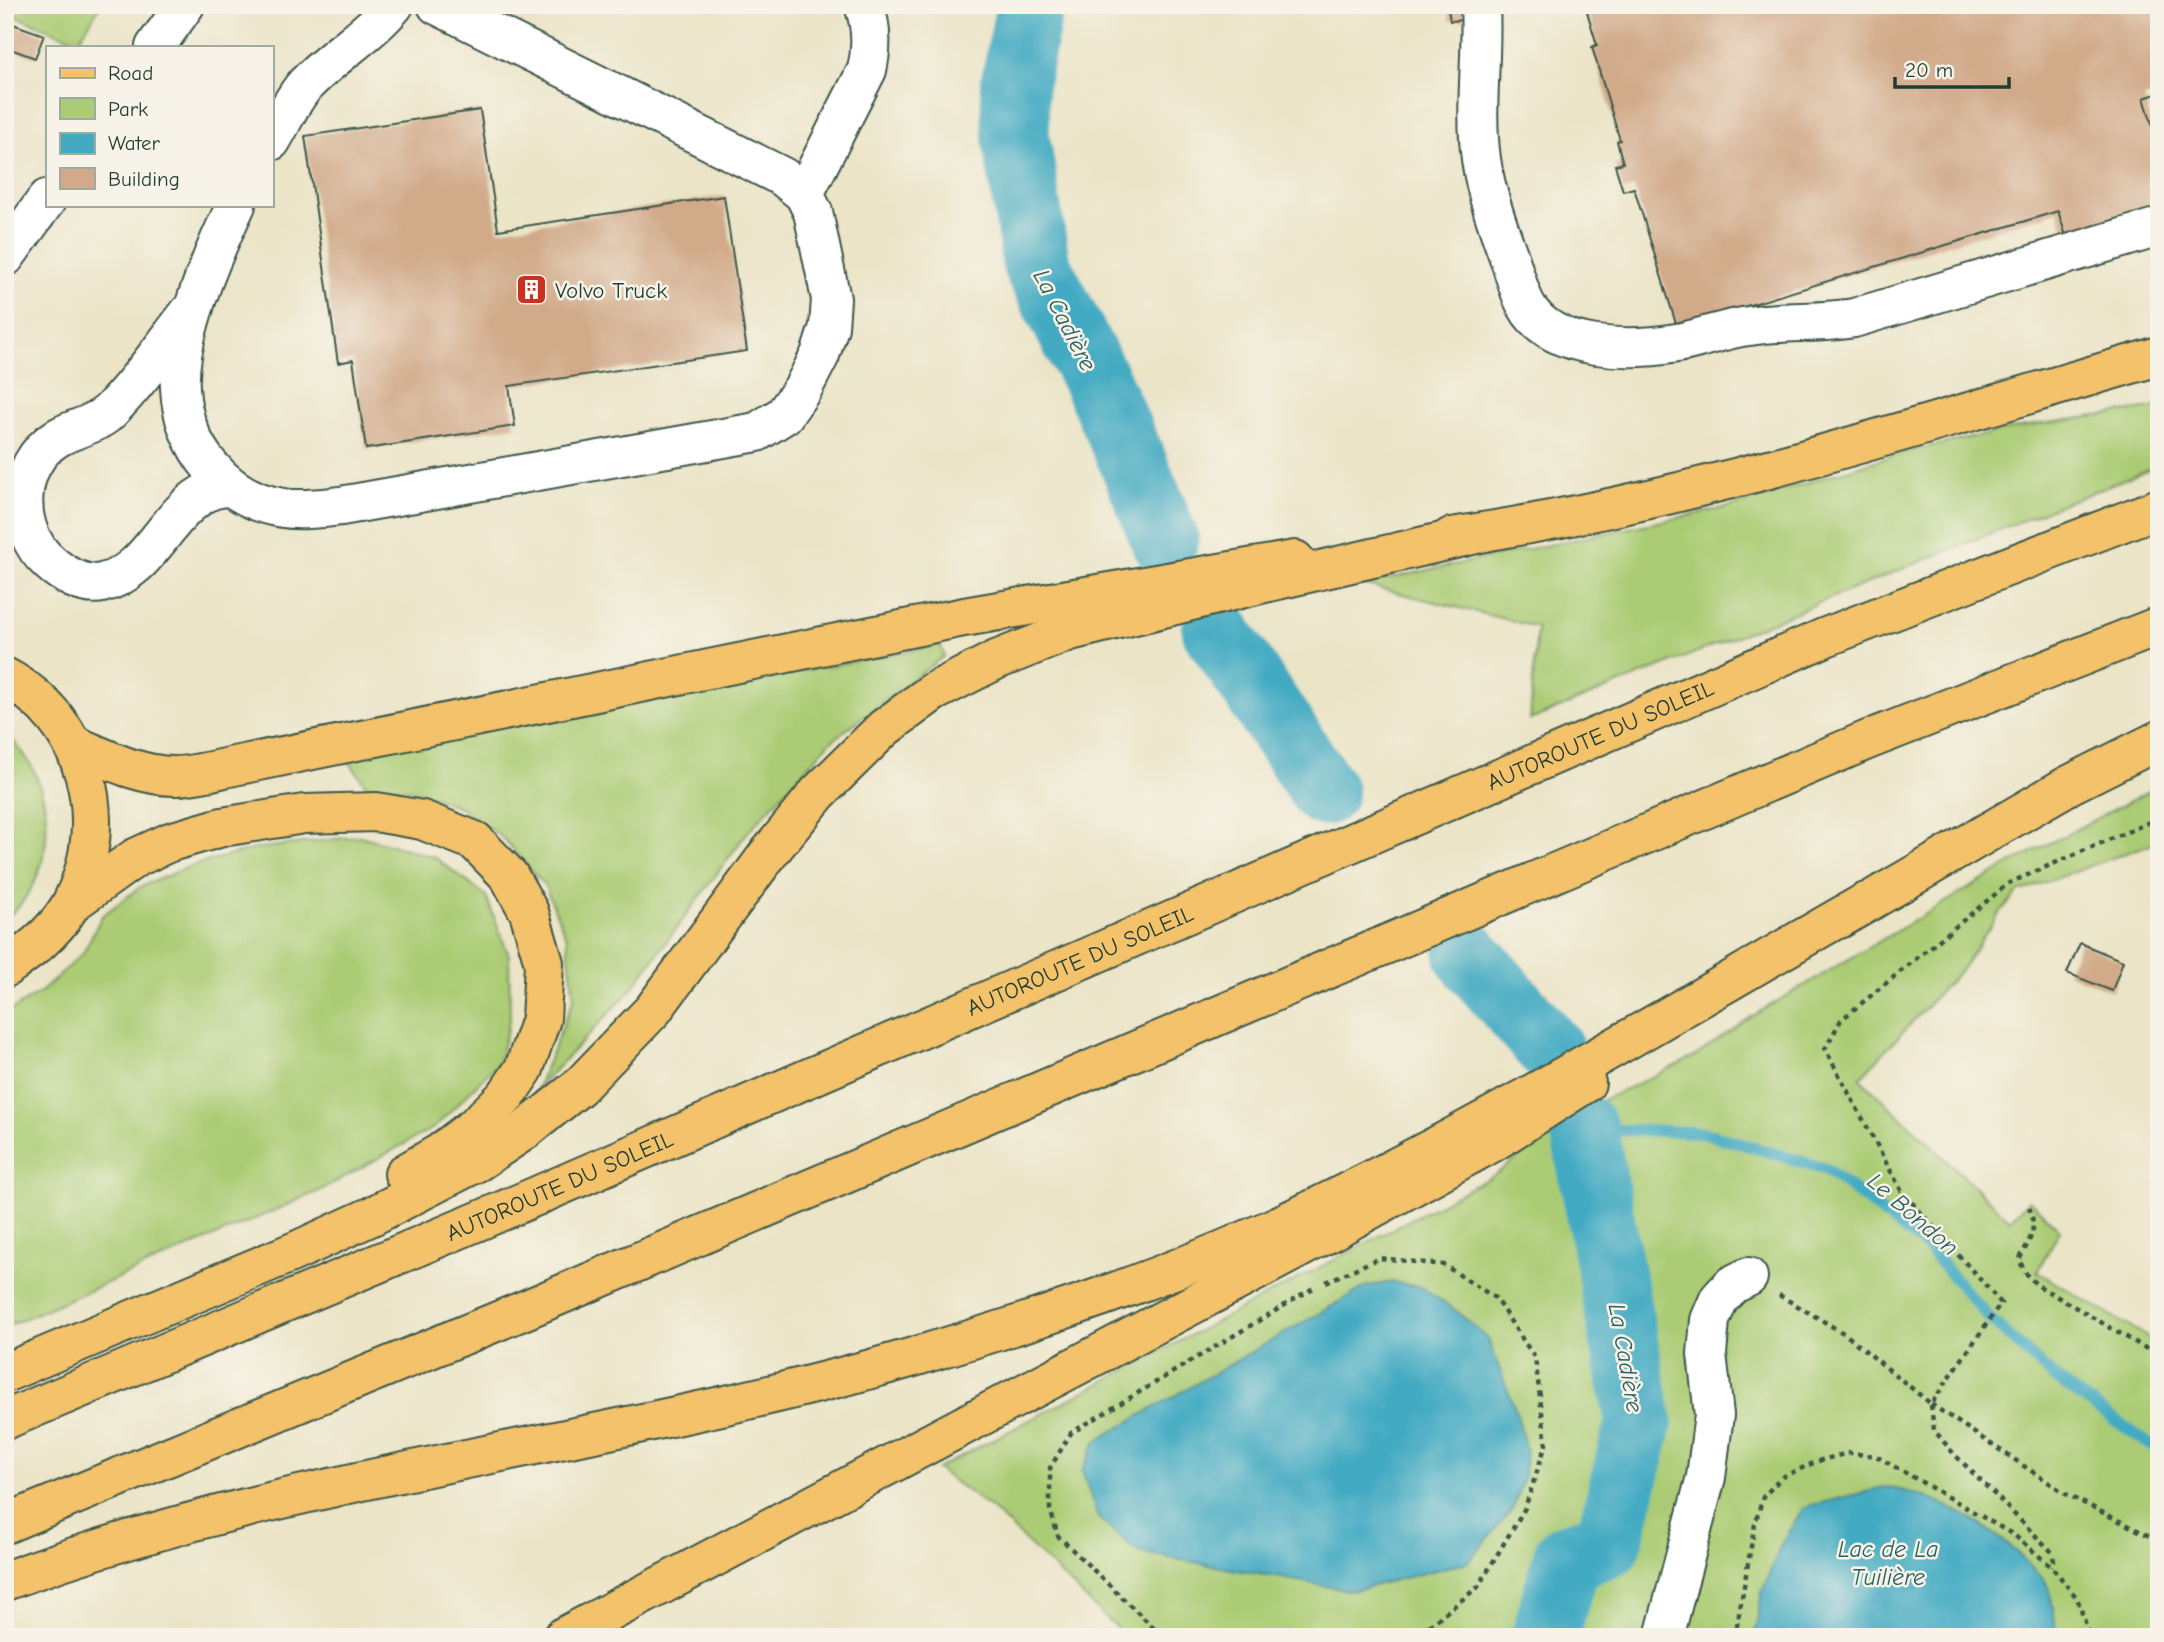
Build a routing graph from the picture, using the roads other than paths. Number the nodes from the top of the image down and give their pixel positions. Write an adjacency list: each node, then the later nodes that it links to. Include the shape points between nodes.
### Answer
1 (185, 5): 6 (street)
2 (394, 5): 7 (street, via 303,88)
3 (437, 5): 8 (street, via 783,177)
4 (864, 5): 8 (street, via 872,49 867,70)
5 (1480, 5): 11 (street, via 1477,106 1489,202 1527,306 1545,326 1569,340 1593,345 1676,344 1748,326 1854,318)
6 (156, 46)
7 (273, 138)
8 (804, 194): 15 (street, via 813,212 831,299 829,327 803,388 784,415 757,432 341,506 284,509 257,502)
9 (46, 200): 12 (street)
10 (236, 206): 13 (street)
11 (2159, 227)
12 (8, 257)
13 (197, 303): 15 (street, via 180,387 184,416 209,467); 15 (street, via 105,416 56,438 43,450 24,487 23,513 28,534 41,555 57,569 99,584 131,570 190,504 210,491)
14 (2159, 355): 17 (main road, via 1750,475)
15 (230, 486)
16 (2159, 508): 27 (main road, AUTOROUTE DU SOLEIL, via 1814,642 494,1214)
17 (1485, 532): 21 (main road, via 964,617 175,776 131,769); 26 (main road, via 1070,631 996,660 933,692 884,728 818,793 653,1010 579,1087 524,1131 479,1161 360,1222)
18 (2159, 626): 28 (main road, via 1870,739 527,1309)
19 (6, 677): 21 (main road, via 46,707)
20 (2159, 740): 24 (main road, via 2069,785 1866,902)
21 (74, 745): 22 (main road, via 88,783 93,824 88,864)
22 (72, 903): 23 (main road, via 44,940); 26 (main road, via 135,858 222,827 304,814 376,811 422,820 475,841 509,876 529,912 544,963 541,1019 524,1069 505,1097 440,1153 376,1190)
23 (5, 968)
24 (1554, 1091): 29 (main road, via 1485,1119 1304,1213 1104,1297 909,1358 782,1391 265,1503 159,1531); 30 (main road, via 1495,1141)
25 (1748, 1277): 31 (street, via 1732,1284 1710,1320 1707,1354 1714,1415 1706,1477)
26 (5, 1371)
27 (5, 1420)
28 (5, 1524)
29 (5, 1581)
30 (563, 1637)
31 (1664, 1637)

